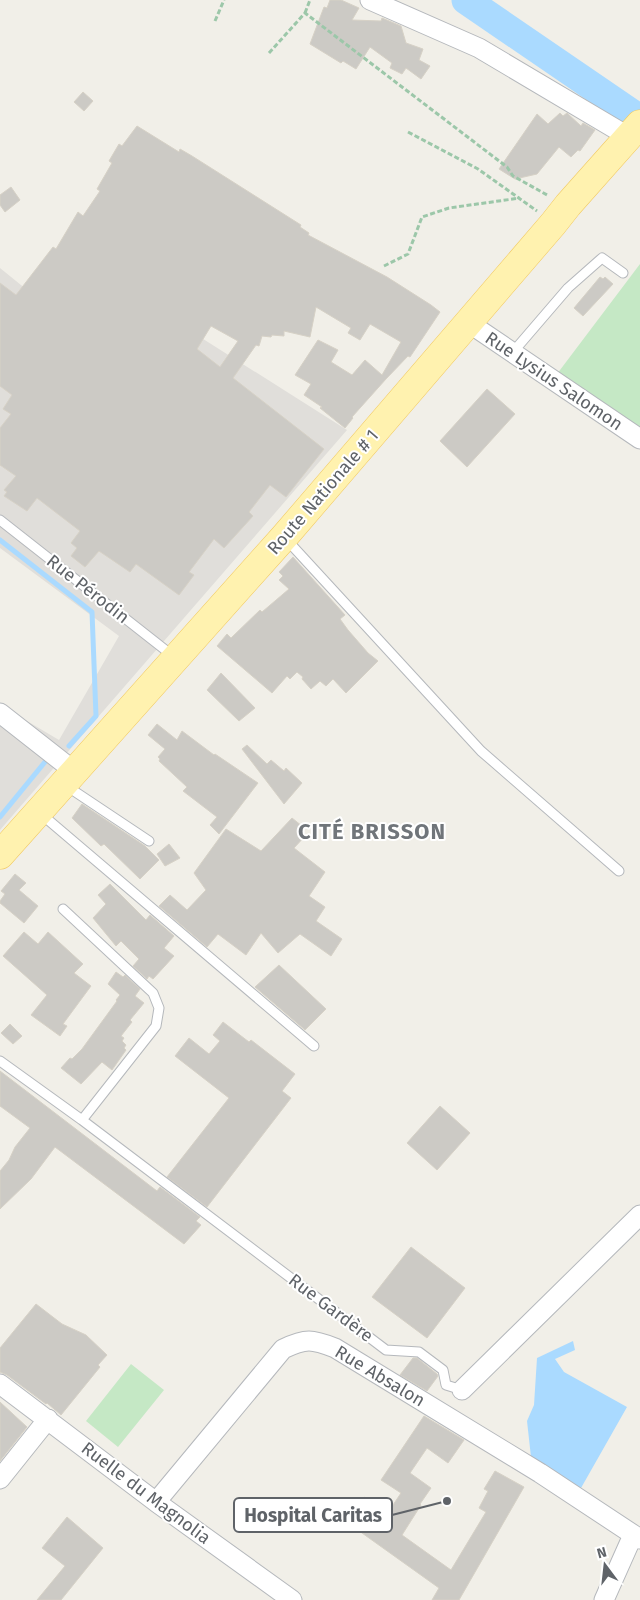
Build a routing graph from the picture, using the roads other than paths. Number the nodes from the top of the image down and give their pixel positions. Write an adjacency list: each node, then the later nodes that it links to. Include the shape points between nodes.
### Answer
1 (370, 0): 2 (street, via 479,48)
2 (634, 131): 4 (main road, Route Nationale # 1)
3 (623, 273): 5 (lane, via 602,258 568,288)
4 (468, 323): 5 (street, Rue Lysius Salomon); 8 (main road, Route Nationale # 1)
5 (513, 352): 6 (street, Rue Lysius Salomon)
6 (640, 439)
7 (0, 520): 9 (lane, Rue Pérodin)
8 (284, 537): 9 (main road, Route Nationale # 1); 15 (lane, via 481,751)
9 (175, 658): 11 (main road, Route Nationale # 1)
10 (0, 713): 11 (street)
11 (69, 778): 12 (main road, Route Nationale # 1); 13 (lane)
12 (38, 811): 14 (main road, Route Nationale # 1); 17 (lane)
13 (149, 842)
14 (0, 855)
15 (619, 871)
16 (63, 909): 19 (lane, via 153,992 159,1008 156,1026)
17 (314, 1046)
18 (0, 1061): 19 (lane, Rue Gardère)
19 (82, 1120): 22 (lane, Rue Gardère, via 386,1350 419,1352 443,1370 446,1385)
20 (640, 1215): 22 (street, Rue Gardère)
21 (0, 1384): 23 (street, Ruelle du Magnolia)
22 (462, 1390)
23 (48, 1419): 24 (street); 25 (street, Ruelle du Magnolia)
24 (0, 1479)
25 (156, 1502): 26 (street, Rue Absalon, via 283,1349 300,1341 317,1341 335,1348 540,1473); 27 (street, Ruelle du Magnolia)
26 (636, 1537): 28 (street)
27 (292, 1600)
28 (604, 1600)

